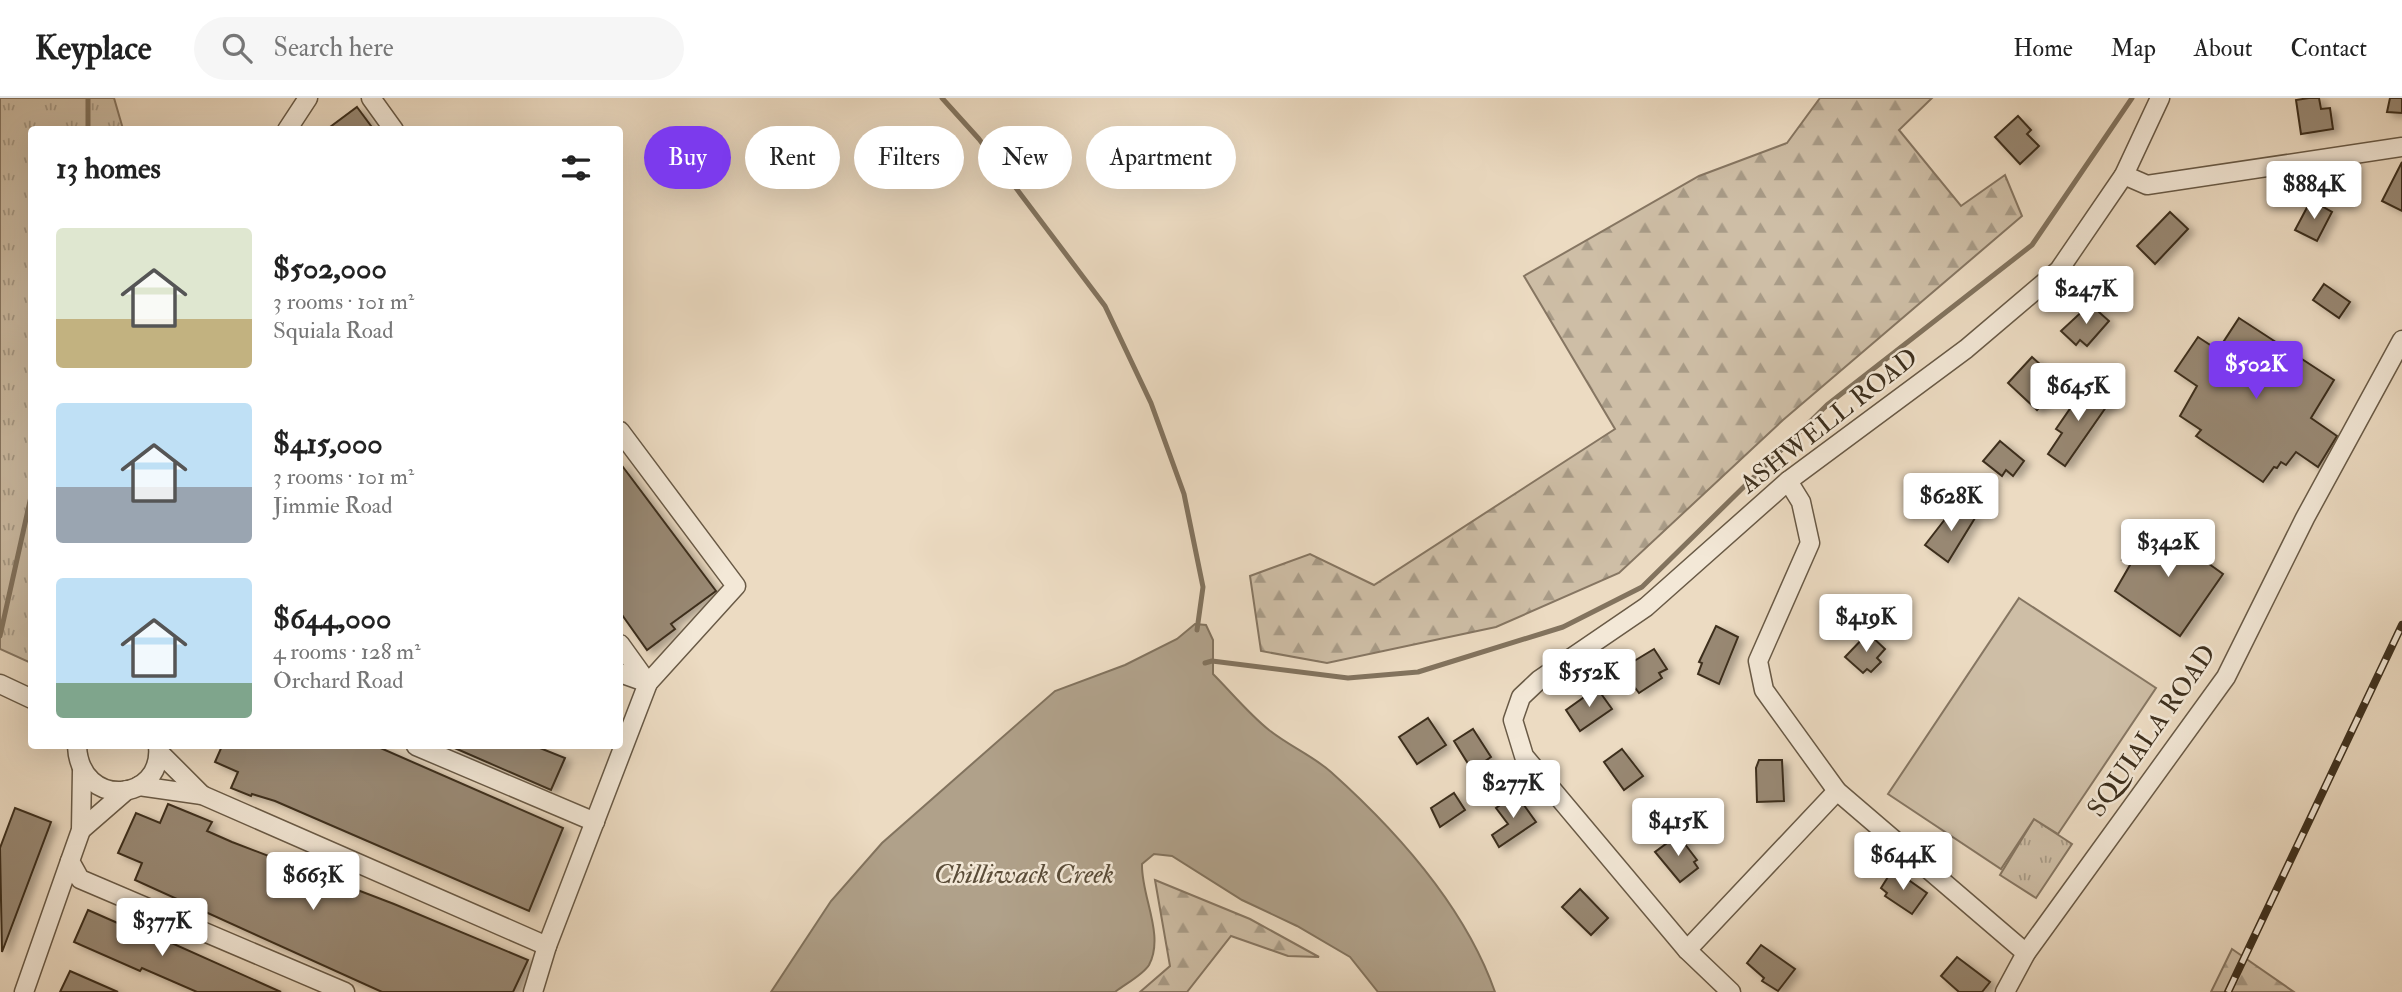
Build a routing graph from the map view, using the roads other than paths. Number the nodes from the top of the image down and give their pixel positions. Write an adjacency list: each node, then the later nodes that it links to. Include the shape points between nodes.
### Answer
1 (308, 98): 4 (street)
2 (371, 98): 5 (street)
3 (2160, 98): 7 (street, ASHWELL ROAD)
4 (290, 126)
5 (391, 126)
6 (2402, 147): 7 (street, via 2147,185)
7 (2124, 175): 10 (street, ASHWELL ROAD, via 2059,270 1966,349)
8 (2402, 340): 29 (street, SQUIALA ROAD, via 2305,518 2226,677)
9 (623, 434): 13 (street, via 736,586)
10 (1788, 481): 22 (street, via 1801,502 1810,543 1758,661 1764,690); 28 (street, ASHWELL ROAD, via 1646,607 1539,680 1521,697 1513,720 1524,756)
11 (623, 648): 13 (street)
12 (623, 674): 13 (street)
13 (648, 683): 18 (street)
14 (0, 684): 15 (street)
15 (28, 700)
16 (159, 749): 21 (street, via 156,766); 23 (street)
17 (423, 749): 24 (street)
18 (623, 749)
19 (623, 749): 24 (street)
20 (76, 755): 21 (street, via 101,788); 25 (street)
21 (133, 788): 23 (street); 25 (street)
22 (1837, 791): 28 (street); 29 (street)
23 (202, 794): 27 (street)
24 (595, 822): 27 (street)
25 (81, 830): 26 (street)
26 (70, 861): 30 (street); 31 (street, via 80,879)
27 (547, 946): 32 (street)
28 (1687, 950): 33 (street)
29 (2026, 953): 34 (street, SQUIALA ROAD)
30 (24, 992)
31 (345, 992)
32 (533, 992)
33 (1731, 992)
34 (2005, 992)

